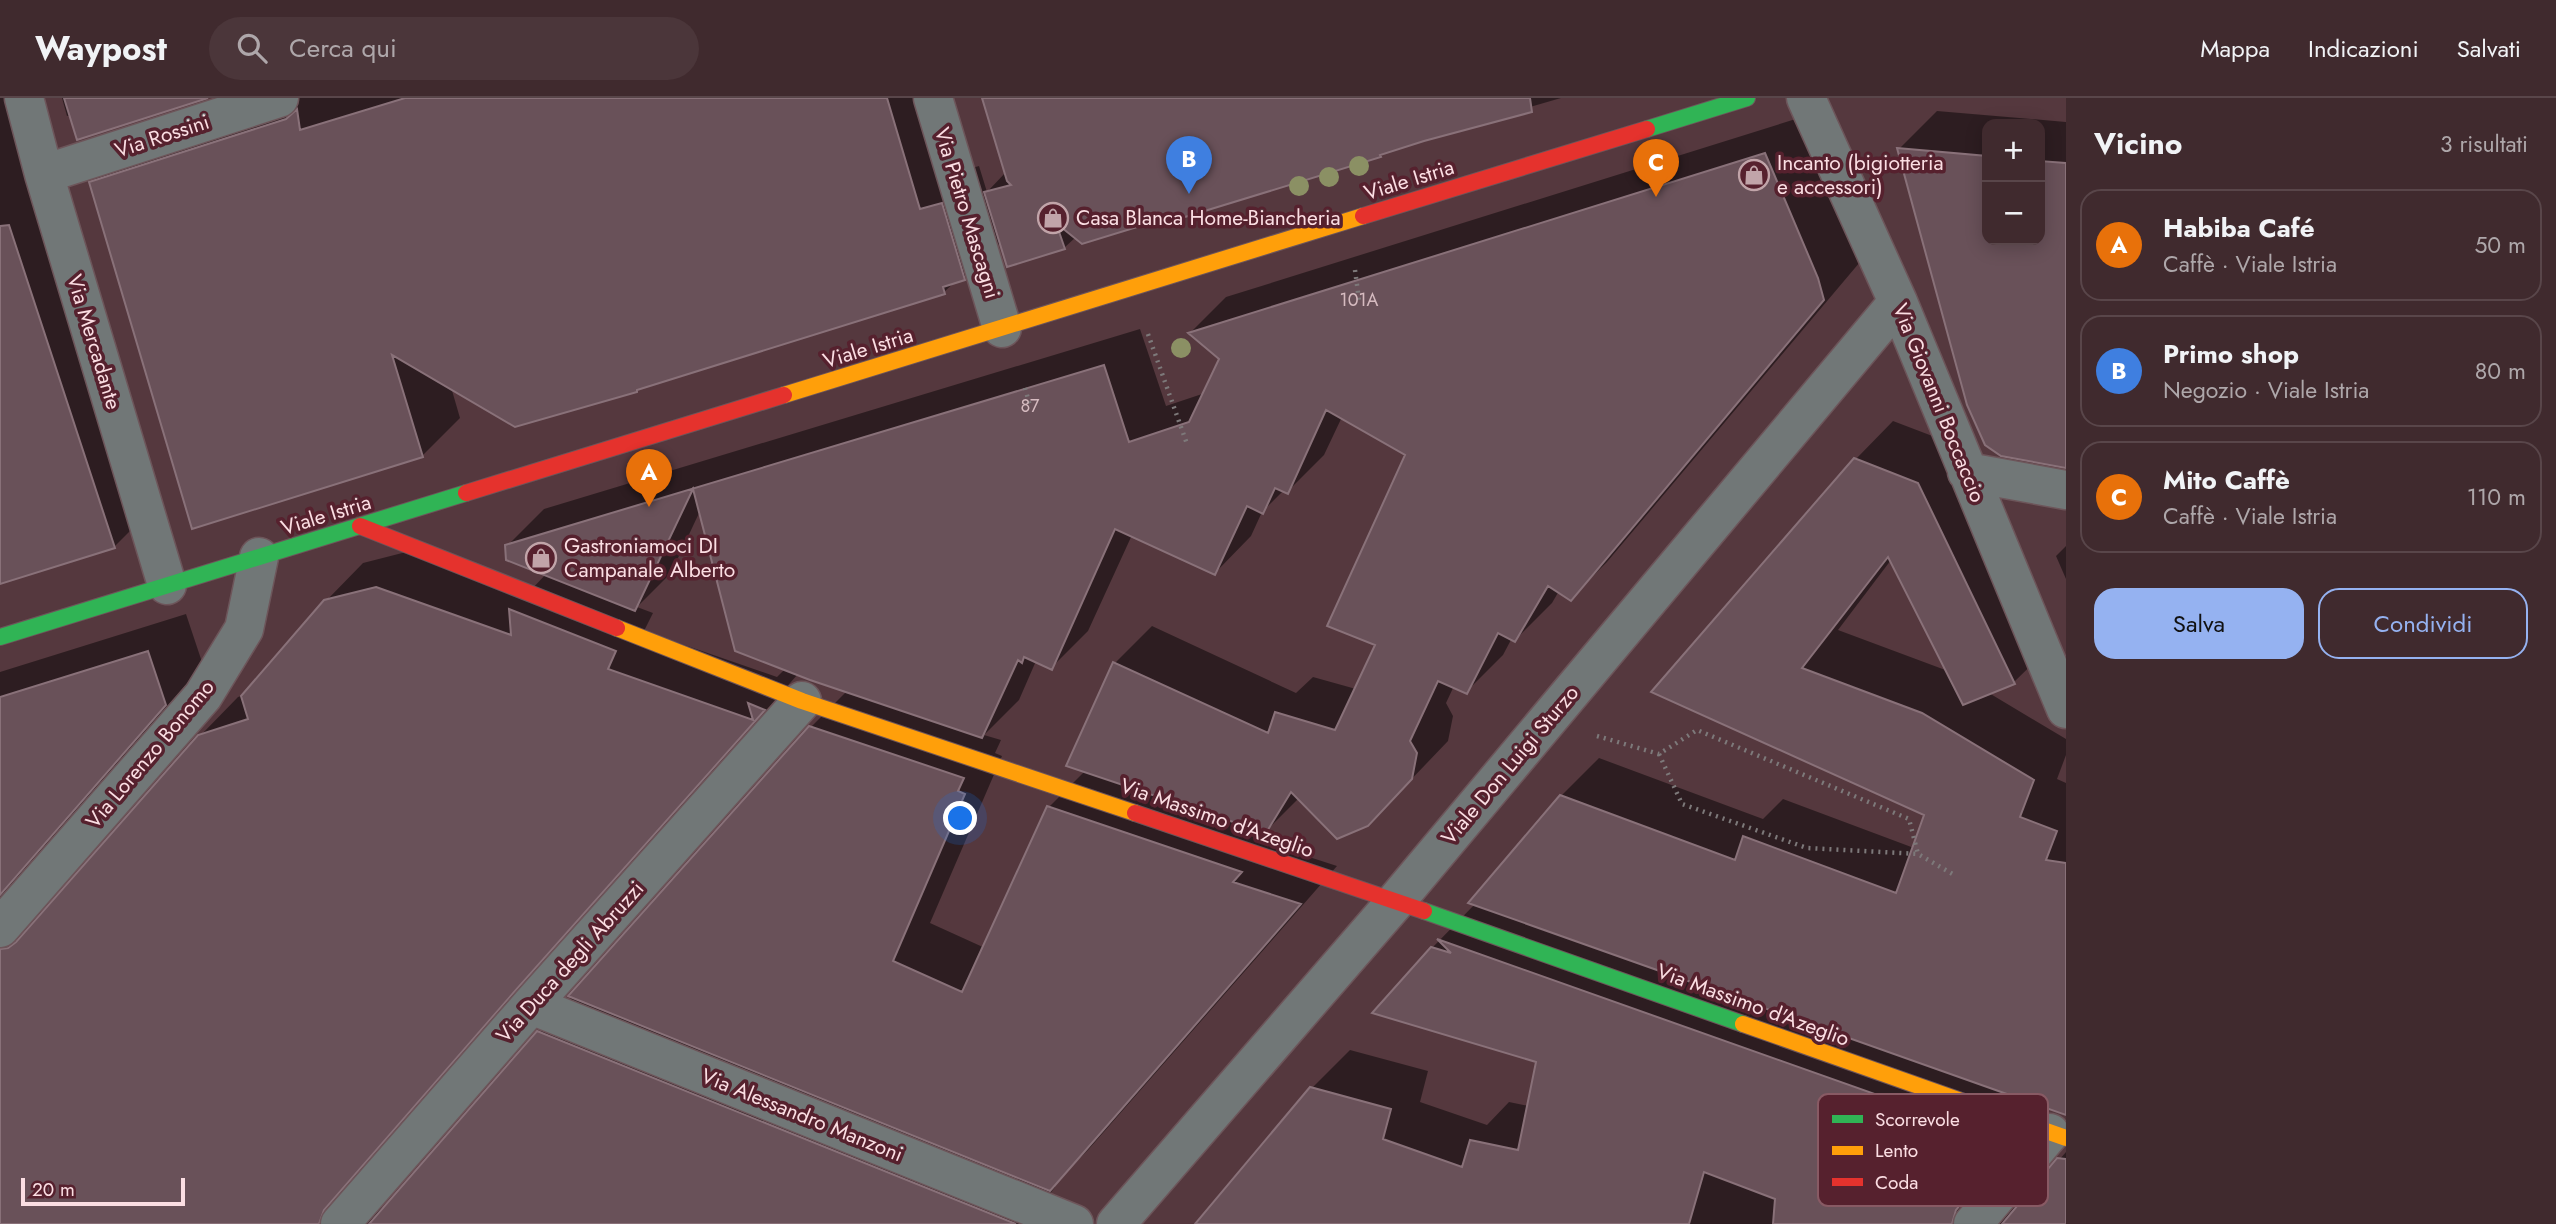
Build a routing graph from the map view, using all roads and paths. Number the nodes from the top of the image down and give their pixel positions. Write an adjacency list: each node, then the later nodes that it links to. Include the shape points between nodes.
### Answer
1 (24, 98): 6 (street, Via Mercadante)
2 (279, 98): 6 (street, Via Rossini)
3 (933, 98): 11 (street, Via Pietro Mascagni)
4 (1747, 98): 11 (street, Viale Istria)
5 (1806, 98): 9 (street, Via Giovanni Boccaccio)
6 (44, 174): 19 (street, Via Mercadante)
7 (1354, 261): 8 (path)
8 (1359, 300)
9 (1898, 302): 15 (street, Via Giovanni Boccaccio); 27 (street, Viale Don Luigi Sturzo)
10 (1146, 327): 14 (path)
11 (1002, 328): 17 (street, Viale Istria)
12 (1025, 388): 13 (path)
13 (1030, 407)
14 (1187, 444)
15 (1967, 472): 16 (street); 22 (street, Via Giovanni Boccaccio)
16 (2066, 490)
17 (360, 526): 18 (street, Viale Istria); 21 (street, Via Massimo d'Azeglio)
18 (258, 558): 19 (street, Viale Istria); 28 (street, Via Lorenzo Bonomo, via 244,629 203,696)
19 (167, 585): 20 (street, Viale Istria)
20 (0, 637)
21 (802, 701): 27 (street, Via Massimo d'Azeglio); 29 (street, Via Duca degli Abruzzi)
22 (2066, 709)
23 (1597, 736): 24 (path)
24 (1659, 754): 25 (path, via 1682,804 1807,848); 25 (path, via 1698,730 1909,819)
25 (1918, 854): 26 (path)
26 (1956, 876)
27 (1396, 901): 30 (street, Via Massimo d'Azeglio); 34 (street, Viale Don Luigi Sturzo)
28 (0, 928)
29 (531, 1005): 32 (street, Via Duca degli Abruzzi); 33 (street, Via Alessandro Manzoni)
30 (1942, 1094)
31 (1990, 1206): 35 (street)
32 (340, 1224)
33 (1074, 1224)
34 (1116, 1224)
35 (1973, 1224)

